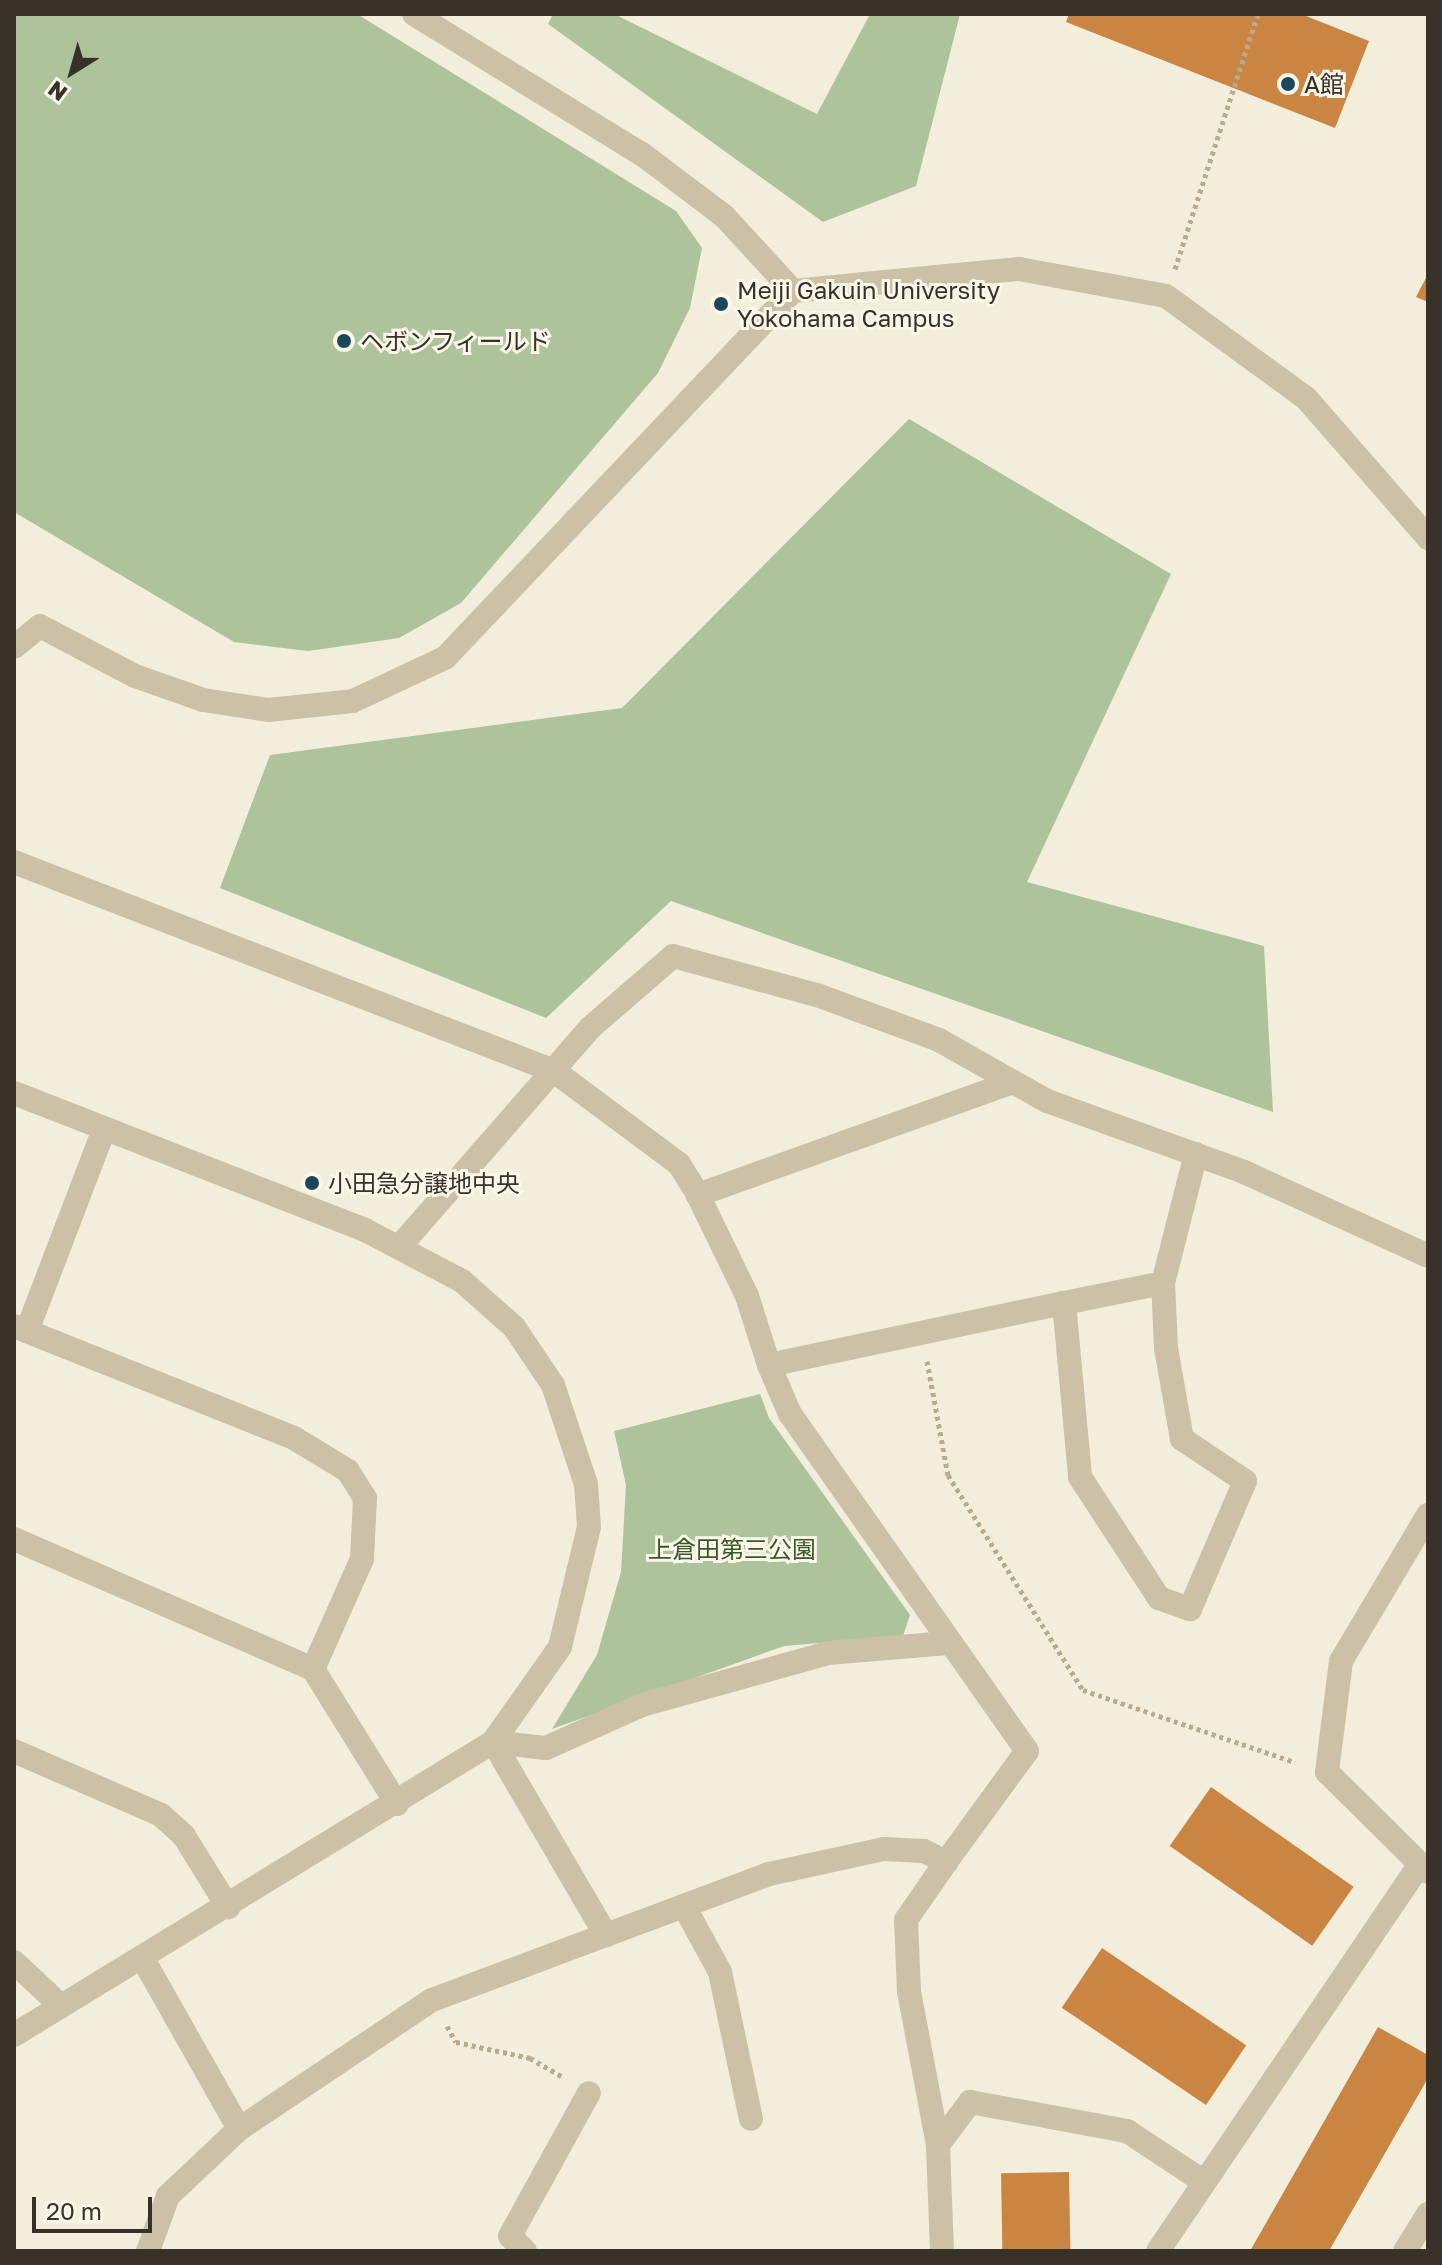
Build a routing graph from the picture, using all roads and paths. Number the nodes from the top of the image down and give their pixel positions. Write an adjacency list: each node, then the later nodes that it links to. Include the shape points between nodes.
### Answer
1 (414, 14): 3 (street, via 642,154 724,216)
2 (1258, 14): 4 (path)
3 (793, 291): 4 (street, via 1019,269); 6 (street, via 445,658 353,701 268,710 203,700 135,676 40,626)
4 (1166, 296): 5 (street, via 1306,398)
5 (1428, 538)
6 (14, 647)
7 (14, 862): 8 (street)
8 (554, 1071): 9 (street, via 643,975 673,956 858,1010 939,1040); 13 (street, via 679,1164); 14 (street)
9 (1013, 1082): 12 (street); 13 (street)
10 (14, 1093): 11 (street)
11 (104, 1129): 14 (street); 18 (street)
12 (1196, 1154): 15 (street); 16 (street)
13 (698, 1195): 20 (street, via 747,1296)
14 (400, 1246): 25 (street, via 462,1281 514,1327 553,1385 586,1484 589,1527 575,1610 532,1694)
15 (1428, 1256)
16 (1163, 1283): 17 (street); 17 (street, via 1182,1439 1245,1481 1190,1609 1159,1598 1080,1477)
17 (1064, 1303): 19 (street)
18 (20, 1328): 24 (street, via 294,1438 348,1471 365,1498 362,1559)
19 (921, 1333): 20 (street); 27 (path, via 948,1475 1083,1690 1180,1729)
20 (769, 1365): 23 (street, via 790,1414)
21 (1428, 1515): 27 (street, via 1341,1661)
22 (14, 1539): 24 (street)
23 (948, 1643): 25 (street, via 828,1653 732,1677 546,1748); 29 (street, via 1027,1751)
24 (313, 1669): 28 (street)
25 (493, 1742): 28 (street); 33 (street)
26 (14, 1751): 32 (street, via 161,1815 184,1836)
27 (1327, 1772): 30 (street)
28 (397, 1804): 32 (street)
29 (946, 1862): 31 (street, via 924,1851 884,1849 769,1874); 42 (street, via 906,1920 909,1992)
30 (1424, 1868): 43 (street)
31 (684, 1906): 33 (street); 40 (street, via 720,1972)
32 (228, 1907): 34 (street)
33 (606, 1935): 36 (street)
34 (143, 1959): 37 (street); 41 (street)
35 (14, 1962): 37 (street)
36 (432, 2000): 39 (path, via 456,2042 530,2058); 41 (street)
37 (61, 2006): 38 (street)
38 (14, 2035)
39 (589, 2093): 46 (street, via 510,2236)
40 (751, 2119)
41 (239, 2129): 45 (street, via 168,2196)
42 (938, 2145): 43 (street, via 970,2102 1127,2131); 47 (street)
43 (1204, 2182): 48 (street)
44 (1428, 2214): 49 (street)
45 (148, 2251)
46 (525, 2251)
47 (942, 2251)
48 (1158, 2251)
49 (1405, 2251)

